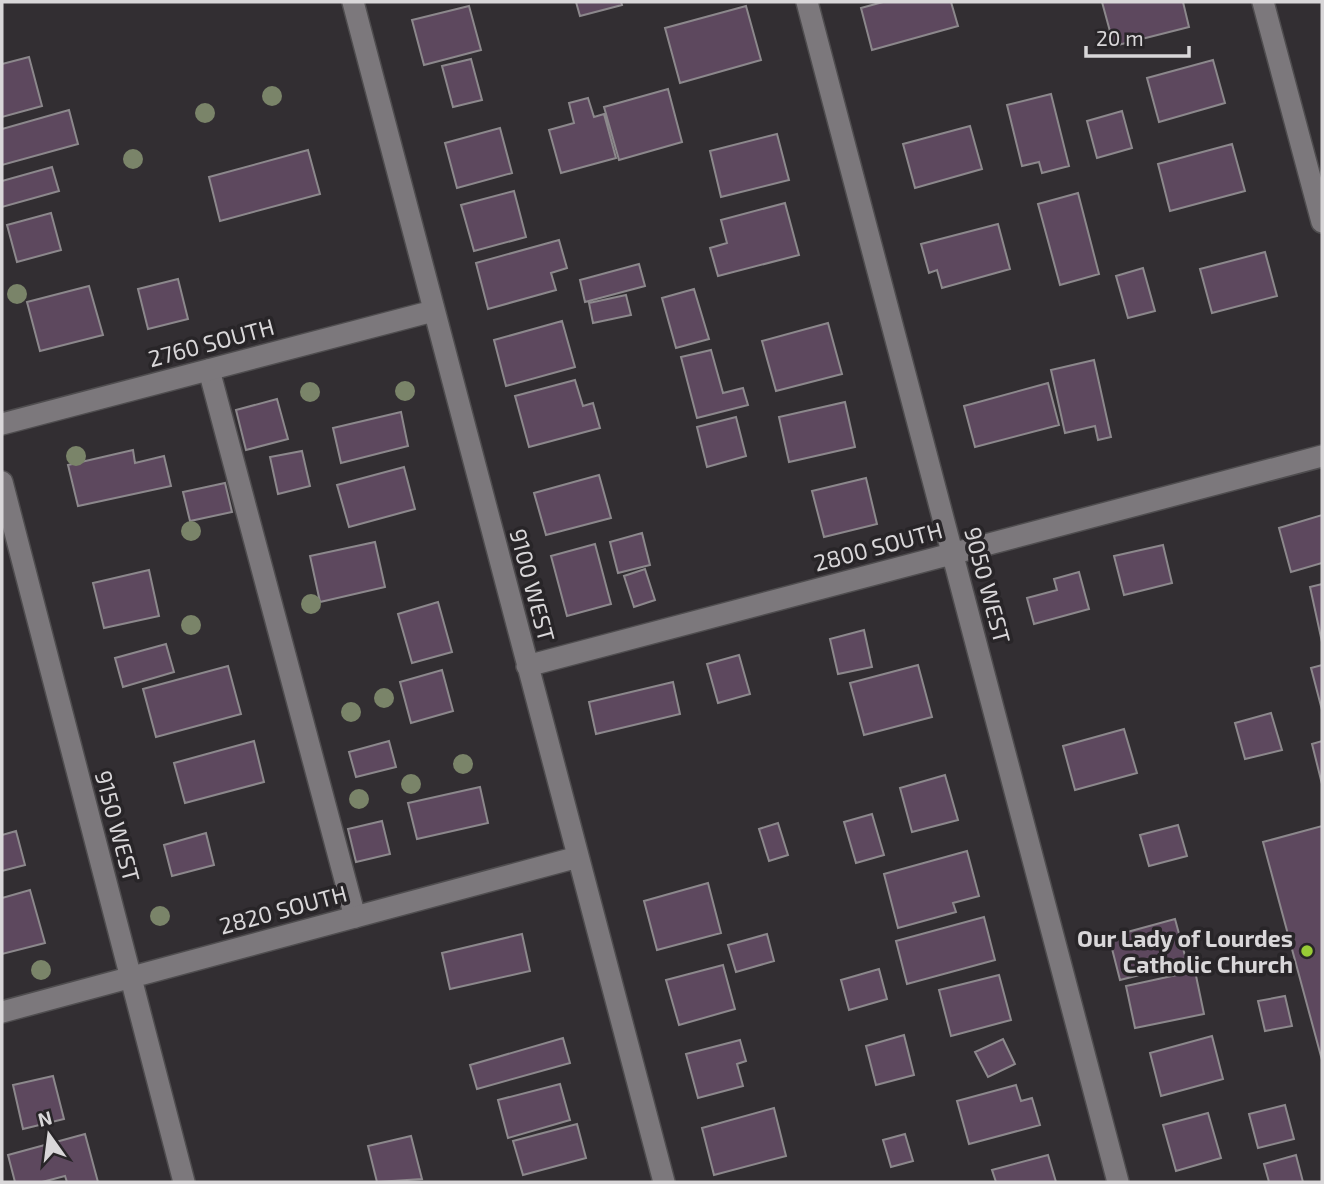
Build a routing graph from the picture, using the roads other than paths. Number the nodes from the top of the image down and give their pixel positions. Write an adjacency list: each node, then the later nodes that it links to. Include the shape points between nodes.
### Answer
1 (352, 2): 5 (street, 9100 WEST)
2 (807, 2): 10 (street, 9050 WEST)
3 (1264, 2): 4 (street)
4 (1322, 222)
5 (433, 311): 6 (street, 2760 SOUTH); 11 (street, 9100 WEST)
6 (209, 370): 7 (street, 2760 SOUTH); 13 (street)
7 (2, 424)
8 (1322, 456): 10 (street, 2800 SOUTH)
9 (2, 482): 14 (street, 9150 WEST)
10 (953, 554): 11 (street, 2800 SOUTH); 18 (street, 9050 WEST)
11 (527, 666): 12 (street, 9100 WEST)
12 (578, 857): 13 (street, 2820 SOUTH); 17 (street, 9100 WEST)
13 (355, 917): 14 (street, 2820 SOUTH)
14 (130, 977): 15 (street, 2820 SOUTH); 16 (street, 9150 WEST)
15 (2, 1012)
16 (184, 1182)
17 (664, 1182)
18 (1118, 1182)

